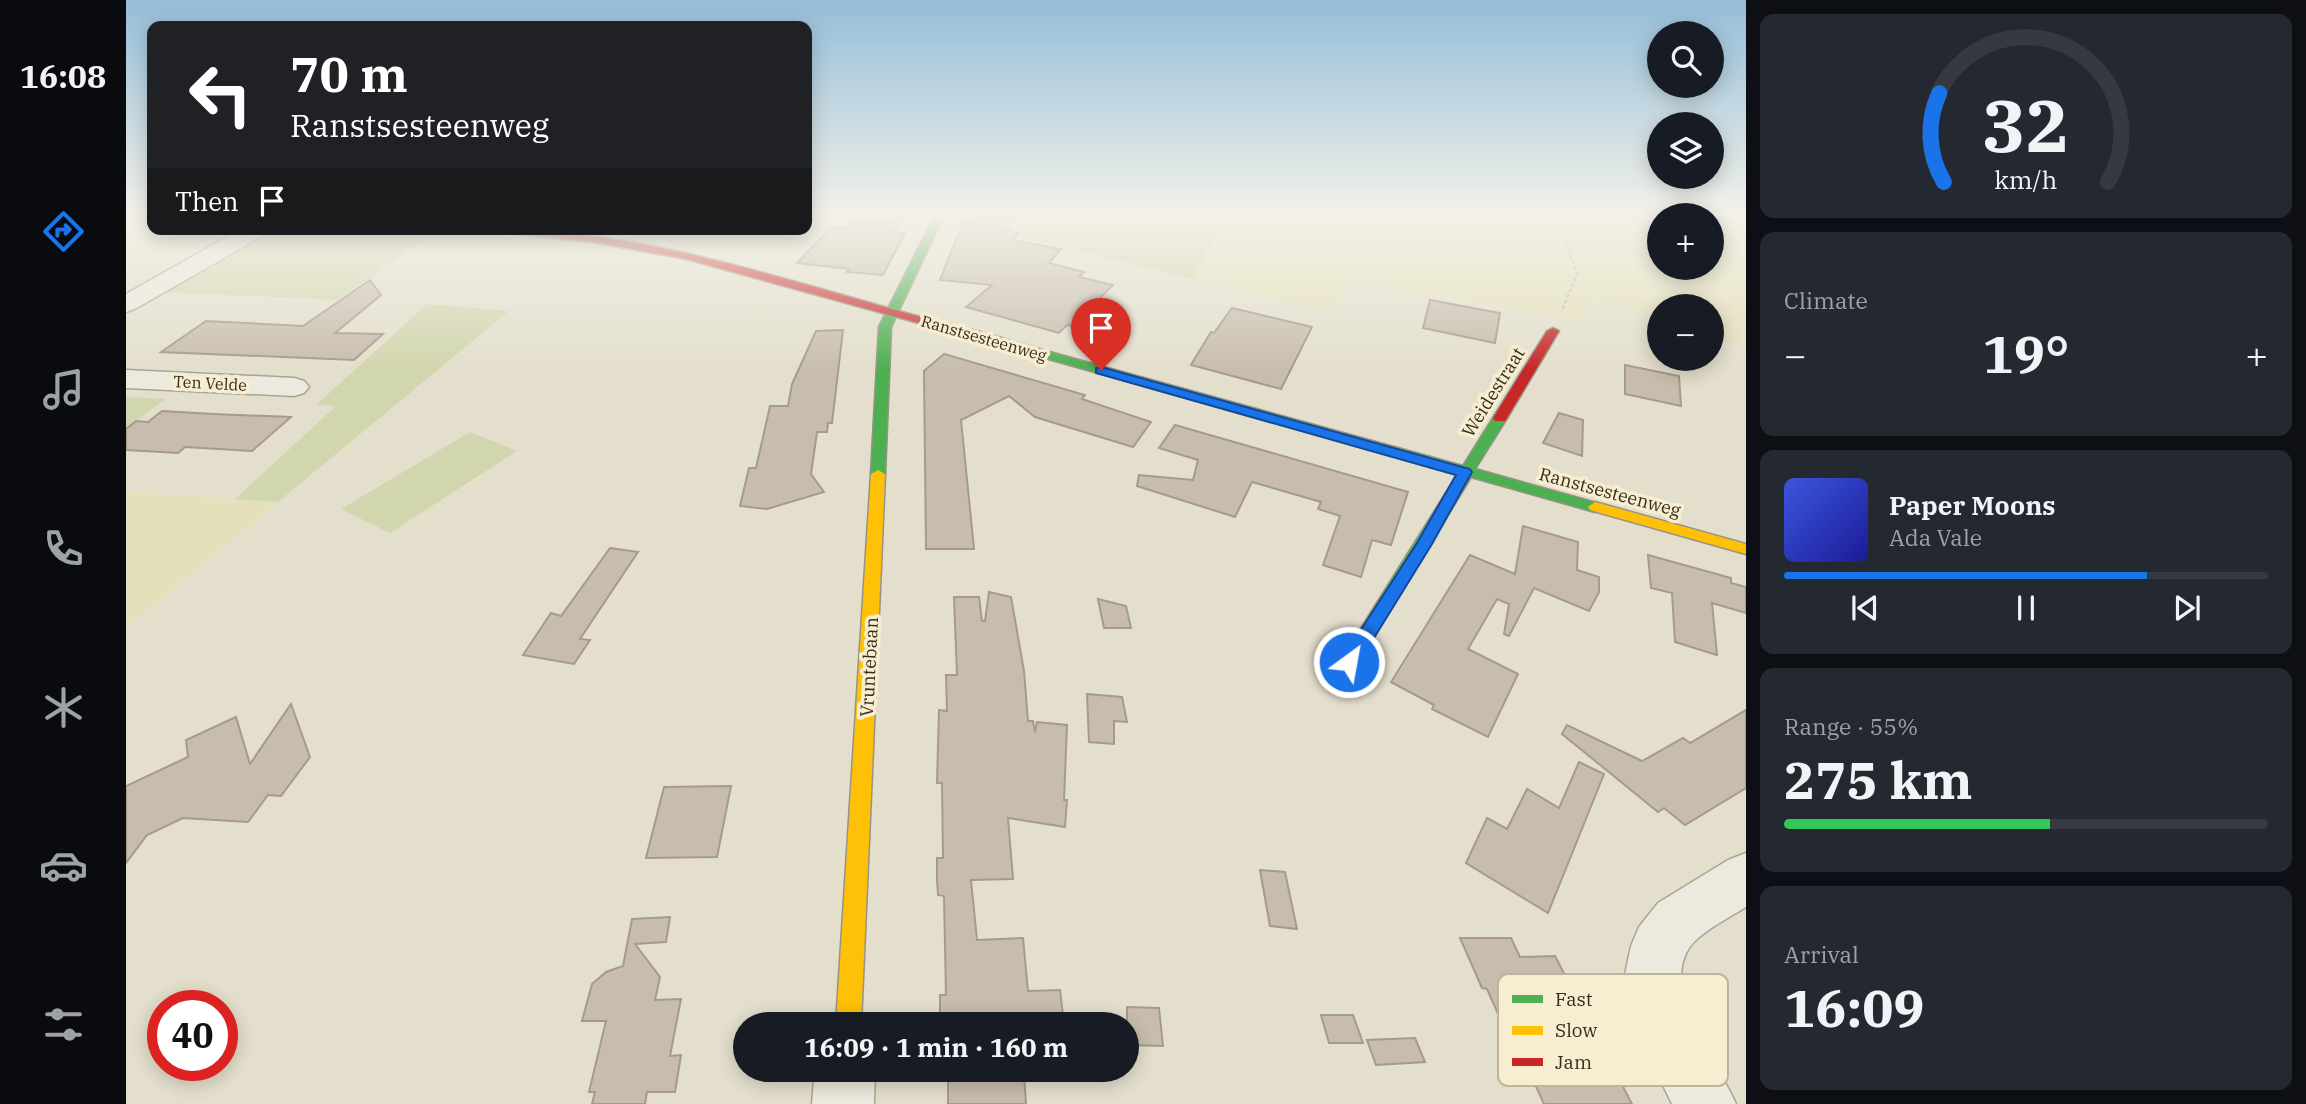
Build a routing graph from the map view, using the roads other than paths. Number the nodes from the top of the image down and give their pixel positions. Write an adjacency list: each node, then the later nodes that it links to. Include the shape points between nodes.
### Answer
1 (192, 267): 4 (street)
2 (722, 267): 5 (street, Ranstsesteenweg)
3 (915, 267): 5 (street, Vruntebaan)
4 (126, 304)
5 (892, 312): 9 (street, Ranstsesteenweg); 14 (street, Vruntebaan, via 885,327)
6 (1553, 331): 9 (street, Weidestraat)
7 (126, 379): 8 (street, Ten Velde)
8 (294, 387)
9 (1465, 472): 10 (street, Ranstsesteenweg); 11 (street)
10 (1746, 549)
11 (1349, 662)
12 (1746, 877): 13 (street, via 1677,922 1658,946)
13 (1653, 974)
14 (849, 1012)
15 (844, 1082): 17 (street)
16 (1695, 1086): 18 (street)
17 (843, 1104)
18 (1705, 1104)

